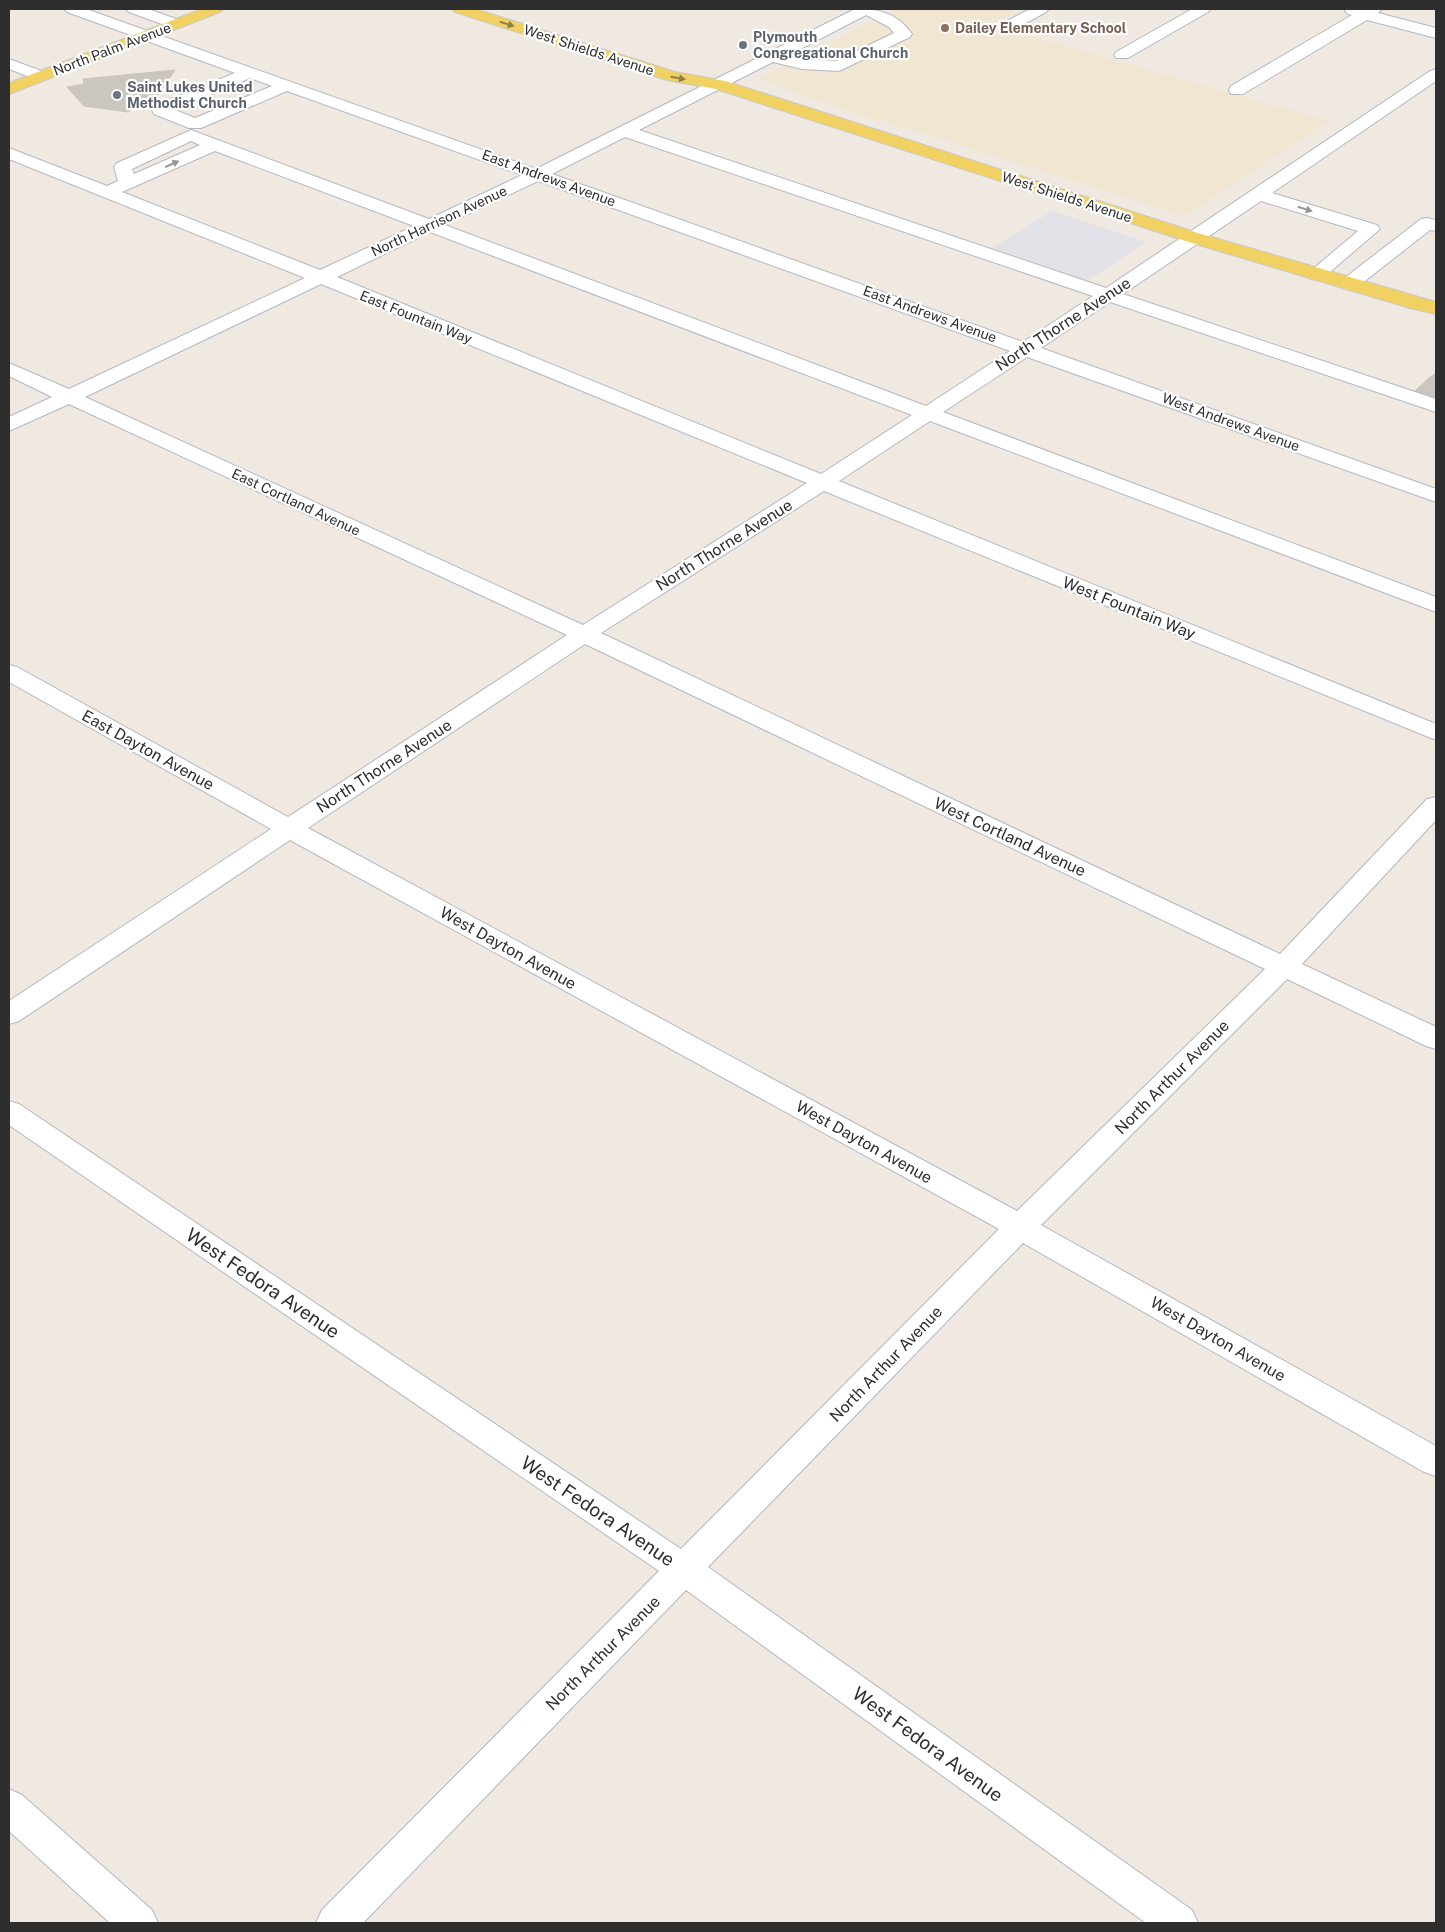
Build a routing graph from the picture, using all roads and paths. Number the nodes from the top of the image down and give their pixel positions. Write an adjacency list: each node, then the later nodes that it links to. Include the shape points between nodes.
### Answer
1 (134, 9): 10 (street)
2 (215, 9): 10 (main road, North Palm Avenue)
3 (460, 9): 21 (main road, West Shields Avenue, one-way to 21, via 673,77)
4 (866, 9): 15 (street, North Harrison Avenue); 15 (street, via 895,24 904,34 839,66)
5 (1040, 9): 11 (street)
6 (1203, 9): 14 (street)
7 (1344, 9): 9 (street)
8 (79, 10): 13 (street, East Andrews Avenue)
9 (1369, 12): 12 (street); 24 (street)
10 (176, 24): 13 (main road, North Palm Avenue)
11 (1011, 25)
12 (1436, 34)
13 (146, 35): 18 (street, East Andrews Avenue); 20 (main road, North Palm Avenue)
14 (1122, 55)
15 (771, 58): 21 (street, North Harrison Avenue)
16 (9, 64): 20 (street)
17 (686, 64): 21 (main road, West Shields Avenue, via 695,66)
18 (251, 72): 22 (street, East Andrews Avenue); 25 (street, via 160,110)
19 (1436, 74): 32 (street, North Thorne Avenue)
20 (41, 76): 23 (main road, North Palm Avenue)
21 (719, 84): 26 (street, North Harrison Avenue); 35 (main road, West Shields Avenue)
22 (288, 85): 25 (street); 29 (street, East Andrews Avenue)
23 (9, 88)
24 (1237, 90)
25 (193, 130): 27 (street); 30 (street, via 123,167)
26 (624, 131): 29 (street, North Harrison Avenue); 39 (street)
27 (215, 145): 30 (street, one-way to 27); 33 (street)
28 (9, 153): 31 (street, East Fountain Way)
29 (539, 174): 33 (street, North Harrison Avenue); 43 (street, East Andrews Avenue)
30 (128, 184): 31 (street)
31 (107, 192): 37 (street, East Fountain Way)
32 (1259, 194): 35 (street, North Thorne Avenue); 36 (street, one-way to 36, via 1371,229)
33 (427, 226): 37 (street, North Harrison Avenue); 47 (street)
34 (1436, 226): 38 (street, via 1427,223)
35 (1195, 238): 36 (main road, West Shields Avenue); 39 (street, North Thorne Avenue)
36 (1316, 274): 38 (main road, West Shields Avenue)
37 (320, 278): 45 (street, North Harrison Avenue); 49 (street, East Fountain Way)
38 (1349, 284): 40 (main road, West Shields Avenue)
39 (1109, 294): 43 (street, North Thorne Avenue); 46 (street)
40 (1417, 304): 41 (main road, West Shields Avenue); 42 (main road, West Shields Avenue)
41 (1436, 308)
42 (1436, 314)
43 (1025, 348): 47 (street, North Thorne Avenue); 50 (street, West Andrews Avenue)
44 (9, 369): 45 (street, East Cortland Avenue)
45 (68, 396): 48 (street, North Harrison Avenue); 52 (street, East Cortland Avenue)
46 (1436, 406)
47 (927, 413): 49 (street, North Thorne Avenue); 51 (street)
48 (9, 425)
49 (822, 483): 52 (street, North Thorne Avenue); 54 (street, West Fountain Way)
50 (1436, 496)
51 (1436, 605)
52 (584, 634): 56 (street, North Thorne Avenue); 57 (street, West Cortland Avenue)
53 (9, 672): 56 (street, East Dayton Avenue)
54 (1436, 733)
55 (1436, 805): 57 (street, North Arthur Avenue)
56 (288, 828): 58 (street, North Thorne Avenue); 61 (street, West Dayton Avenue)
57 (1283, 966): 59 (street, West Cortland Avenue); 61 (street, North Arthur Avenue)
58 (9, 1014)
59 (1436, 1039)
60 (9, 1111): 63 (street, West Fedora Avenue)
61 (1020, 1227): 62 (street, West Dayton Avenue); 63 (street, North Arthur Avenue)
62 (1436, 1462)
63 (685, 1570): 66 (street, North Arthur Avenue); 67 (street, West Fedora Avenue)
64 (9, 1807): 65 (street)
65 (138, 1923)
66 (336, 1923)
67 (1178, 1923)

